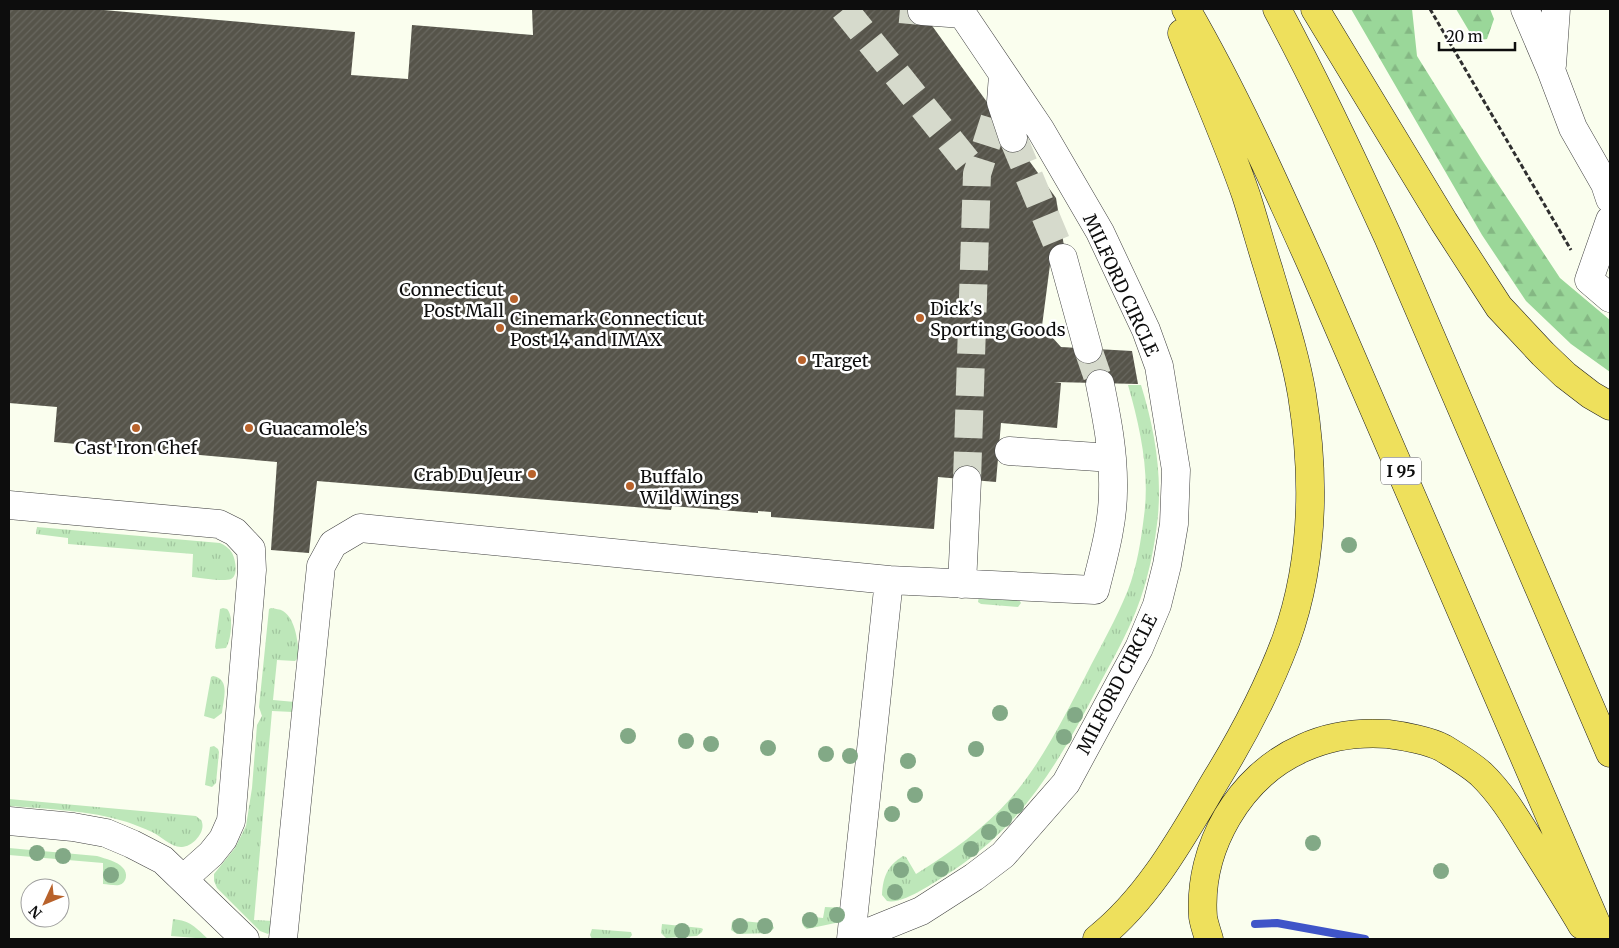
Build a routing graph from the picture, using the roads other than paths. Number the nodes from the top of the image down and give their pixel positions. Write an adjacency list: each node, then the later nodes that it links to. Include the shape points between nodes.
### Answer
1 (1172, 9): 31 (highway, via 1245,193 1286,328 1302,394 1308,451 1310,510 1307,549 1286,639 1241,739 1176,848 1147,889 1116,924)
2 (1186, 9): 34 (highway, I 95, via 1276,184)
3 (1277, 9): 25 (highway, via 1330,111 1388,237)
4 (1315, 9): 18 (highway, via 1499,307 1565,375 1591,396)
5 (1525, 9): 9 (street)
6 (1556, 9): 9 (street)
7 (922, 11): 8 (street)
8 (961, 12): 10 (street, MILFORD CIRCLE)
9 (1552, 70): 12 (street, via 1573,128)
10 (1003, 75): 11 (street, via 998,108); 30 (street, MILFORD CIRCLE, via 1040,129 1100,232 1146,330 1147,367 1176,470 1174,524 1168,564 1157,605 1139,648 1066,783 1003,854 974,877 921,911)
11 (1013, 138)
12 (1610, 199)
13 (1610, 220): 15 (street, via 1589,280)
14 (1063, 258): 16 (street)
15 (1610, 298)
16 (1088, 349)
17 (1100, 384): 20 (street, via 1111,436)
18 (1610, 406)
19 (1009, 451): 20 (street)
20 (1112, 458): 24 (street, via 1114,492 1095,590)
21 (967, 480): 24 (street)
22 (9, 505): 27 (street, via 219,524 235,532 251,549 252,570 231,821 211,854)
23 (889, 580): 24 (street); 29 (street, via 360,528 334,544 321,566); 30 (street)
24 (962, 584)
25 (1610, 753)
26 (9, 821): 27 (street, via 106,833 163,860)
27 (184, 879): 28 (street)
28 (245, 939)
29 (283, 939)
30 (852, 939)
31 (1097, 939)
32 (1209, 939): 33 (highway, via 1203,918 1207,866 1220,830 1235,804 1272,766 1302,748 1327,739 1373,733 1397,735 1441,747 1480,774 1508,806)
33 (1592, 939)
34 (1603, 939)

